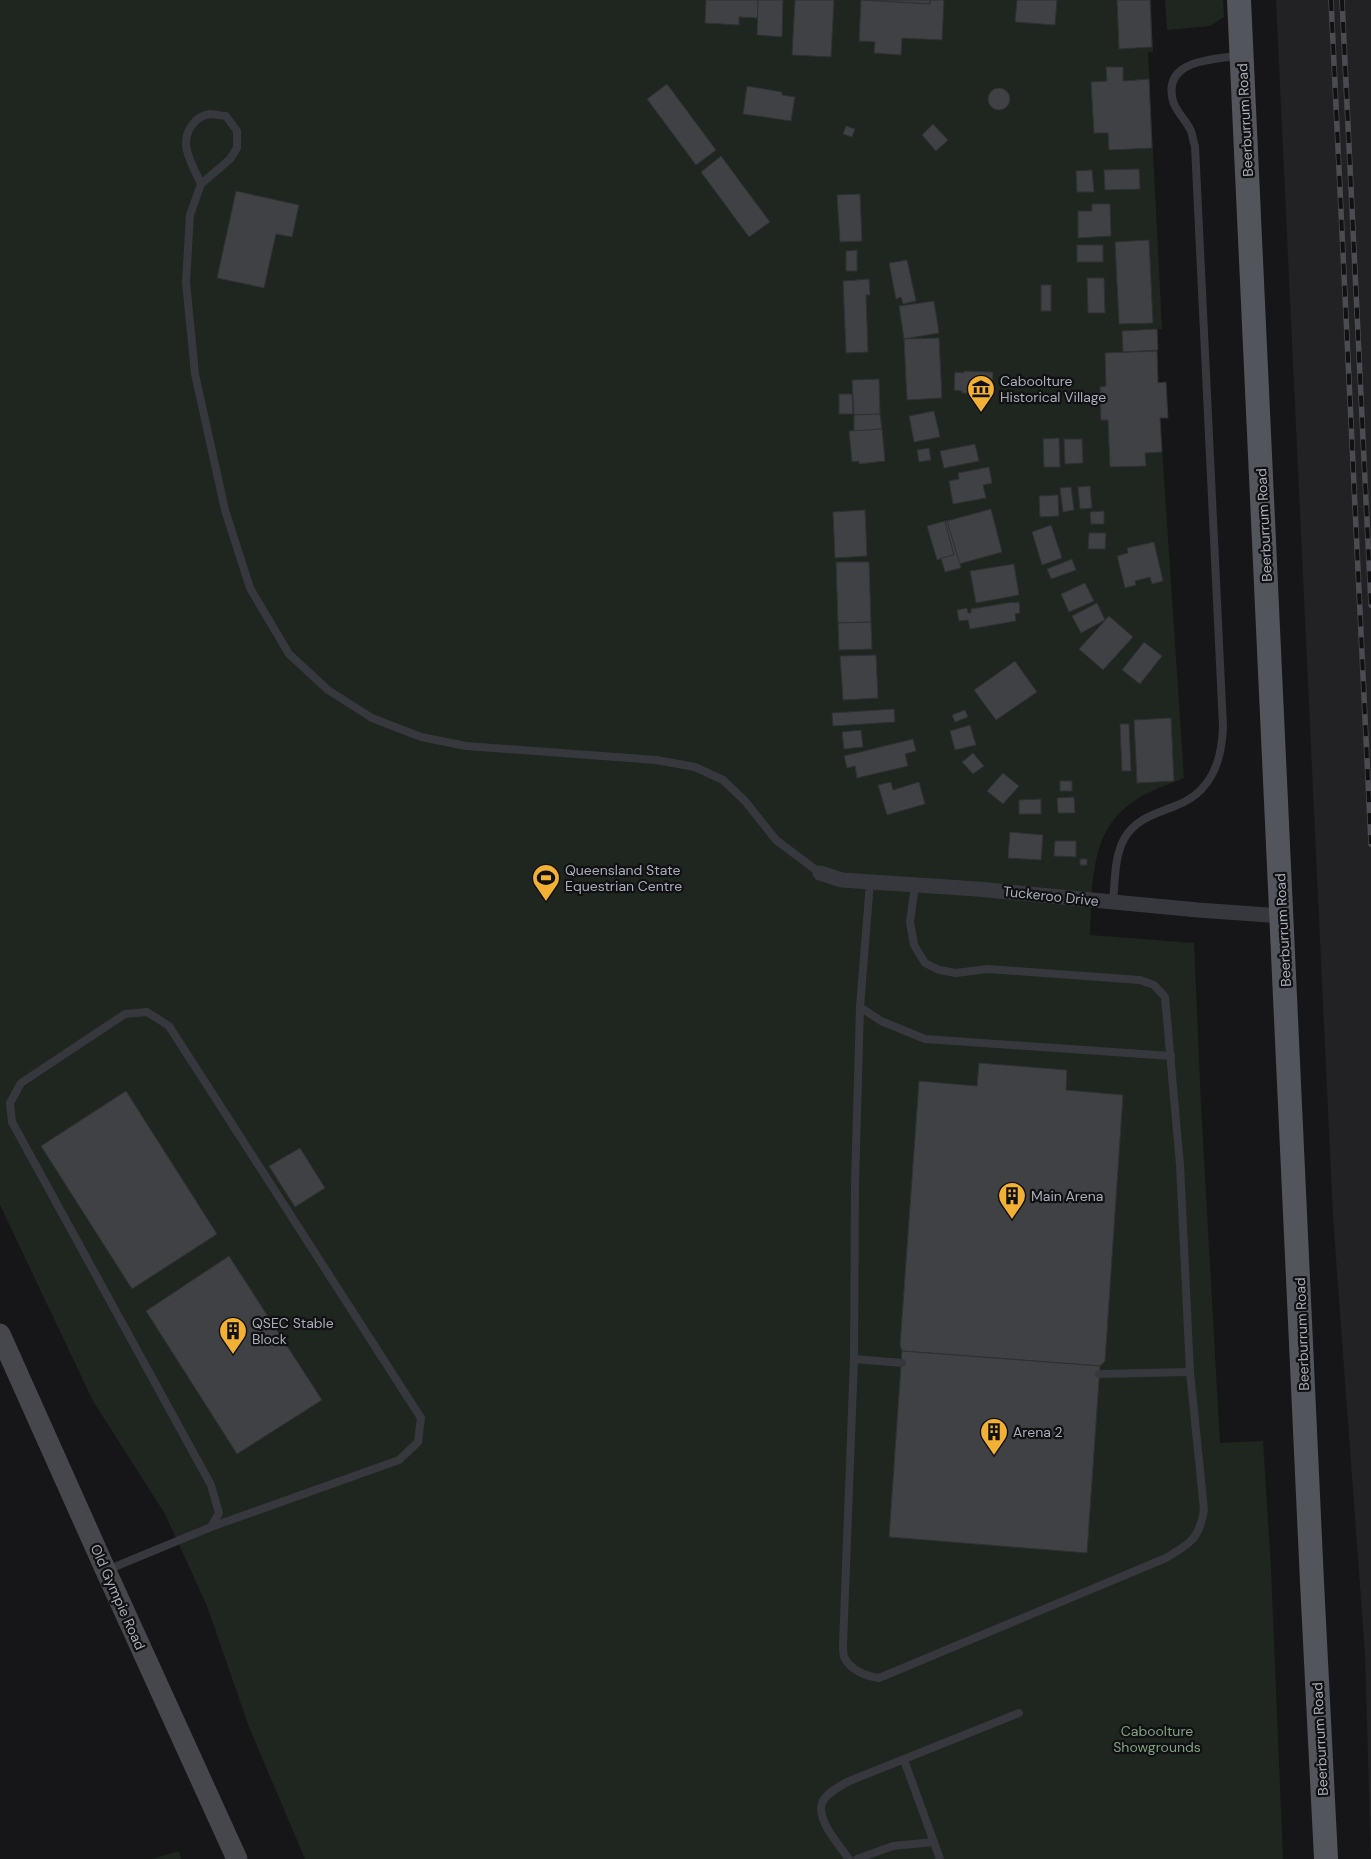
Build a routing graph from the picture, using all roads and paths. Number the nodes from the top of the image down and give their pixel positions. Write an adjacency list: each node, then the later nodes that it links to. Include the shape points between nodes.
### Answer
1 (1240, 0): 2 (main road, Beerburrum Road)
2 (1242, 55): 7 (lane, via 1194,62 1181,69 1172,89 1173,101 1190,130 1195,146 1222,745 1219,761 1199,791 1177,806 1141,820 1125,838 1119,851); 8 (main road, Beerburrum Road)
3 (201, 184): 3 (lane, via 186,142 190,128 197,119 210,114 226,116 237,131 237,148 230,159); 4 (lane, via 190,215 186,282 195,374 225,510 250,588 289,654 328,690 365,714 421,737 466,746 656,760 695,767 722,780 745,801 776,840)
4 (820, 873): 5 (street, Tuckeroo Drive, via 842,880)
5 (870, 882): 6 (street, Tuckeroo Drive); 9 (lane)
6 (915, 885): 7 (street, Tuckeroo Drive); 10 (lane, via 910,922 914,945 926,963 939,970 956,972 988,969 1140,980 1154,985 1164,997)
7 (1113, 903): 8 (street, Tuckeroo Drive)
8 (1282, 916): 25 (main road, Beerburrum Road)
9 (860, 1008): 10 (lane, via 881,1021 926,1039); 12 (lane)
10 (1171, 1056): 14 (lane)
11 (0, 1334): 17 (main road, Old Gympie Road)
12 (854, 1359): 13 (lane); 14 (lane, via 843,1644 844,1656 854,1667 864,1676 878,1678 1166,1558 1194,1538 1201,1526 1204,1510)
13 (902, 1363)
14 (1190, 1372): 15 (lane)
15 (1099, 1374)
16 (210, 1527): 16 (lane, via 218,1513 211,1485 12,1122 10,1103 21,1082 125,1014 147,1012 169,1026 421,1418 418,1442 399,1460); 17 (lane)
17 (106, 1571): 21 (main road, Old Gympie Road)
18 (1019, 1713): 19 (lane)
19 (904, 1760): 20 (lane); 22 (lane, via 847,1782 830,1792 822,1803 828,1830)
20 (934, 1842): 23 (lane, via 893,1846); 24 (lane)
21 (237, 1859)
22 (849, 1859)
23 (857, 1859)
24 (940, 1859)
25 (1326, 1859)

